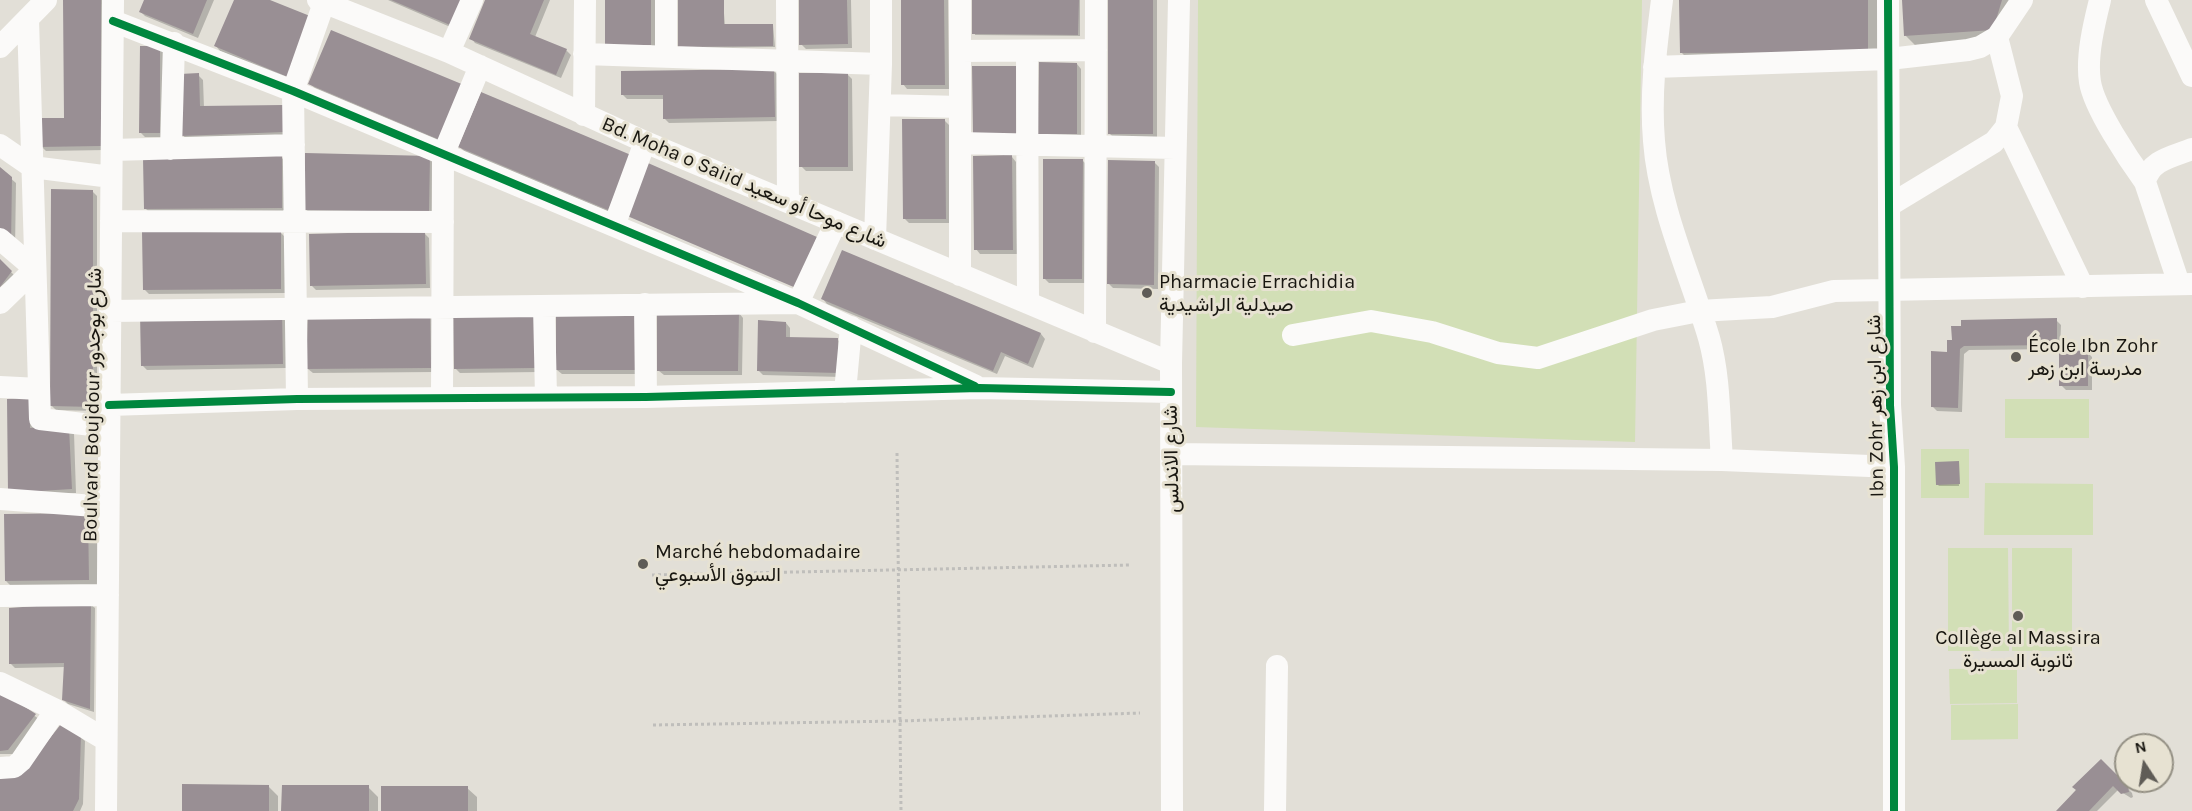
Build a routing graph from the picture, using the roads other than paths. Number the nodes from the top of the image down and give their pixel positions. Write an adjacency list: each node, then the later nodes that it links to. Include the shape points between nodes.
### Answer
1 (46, 0): 17 (street)
2 (471, 0): 24 (street)
3 (585, 0): 25 (street)
4 (666, 0): 26 (street)
5 (787, 0): 28 (street)
6 (881, 0): 29 (street)
7 (960, 0): 22 (street)
8 (1096, 0): 21 (street)
9 (1179, 0): 44 (street, شارع الاندلس)
10 (1662, 0): 31 (street)
11 (1888, 0): 27 (street, Ibn Zohr شارع ابن زهر)
12 (2022, 0): 18 (street)
13 (2100, 0): 51 (street, via 2090,85 2122,149)
14 (2156, 0): 32 (street)
15 (322, 1): 24 (street, Bd. Moha o Saiid شارع موحا أو سعيد); 33 (street)
16 (113, 11): 19 (street); 47 (street, Boulvard Boujdour شارع بوجدور)
17 (27, 19): 20 (street); 49 (street)
18 (1997, 37): 27 (street, via 1968,50); 37 (street, via 2012,96)
19 (174, 43): 33 (street); 45 (street)
20 (0, 47)
21 (1096, 50): 23 (street); 43 (street)
22 (960, 51): 23 (street); 35 (street)
23 (1027, 51): 40 (street)
24 (449, 52): 30 (street, Bd. Moha o Saiid شارع موحا أو سعيد)
25 (584, 54): 26 (street); 36 (street)
26 (666, 56): 28 (street)
27 (1889, 59): 31 (street); 53 (street, Ibn Zohr شارع ابن زهر)
28 (787, 61): 29 (street); 52 (street)
29 (881, 64): 34 (street)
30 (480, 66): 36 (street, Bd. Moha o Saiid شارع موحا أو سعيد); 48 (street)
31 (1654, 67): 74 (street, via 1654,142 1664,196)
32 (2192, 76)
33 (293, 91): 42 (street); 48 (street)
34 (880, 105): 35 (street); 60 (street)
35 (960, 107): 39 (street)
36 (584, 115): 38 (street, Bd. Moha o Saiid شارع موحا أو سعيد)
37 (2006, 127): 53 (street, via 1994,142); 64 (street)
38 (645, 142): 52 (street, Bd. Moha o Saiid شارع موحا أو سعيد); 58 (street)
39 (960, 142): 40 (street); 62 (street)
40 (1027, 144): 43 (street); 68 (street)
41 (0, 145): 49 (street)
42 (294, 145): 45 (street); 55 (street)
43 (1096, 146): 44 (street); 76 (street)
44 (1174, 148): 78 (street, شارع الاندلس)
45 (171, 149): 47 (street)
46 (2192, 149): 51 (street, via 2154,165)
47 (112, 150): 50 (street, Boulvard Boujdour شارع بوجدور)
48 (443, 155): 56 (street); 58 (street)
49 (32, 167): 50 (street); 61 (street)
50 (111, 177): 54 (street, Boulvard Boujdour شارع بوجدور)
51 (2145, 182): 63 (street)
52 (788, 202): 57 (street, Bd. Moha o Saiid شارع موحا أو سعيد)
53 (1890, 205): 65 (street, Ibn Zohr شارع ابن زهر)
54 (111, 221): 55 (street); 73 (street, Boulvard Boujdour شارع بوجدور)
55 (295, 222): 56 (street); 72 (street)
56 (443, 222): 71 (street)
57 (836, 222): 60 (street, Bd. Moha o Saiid شارع موحا أو سعيد); 67 (street)
58 (614, 226): 67 (street)
59 (0, 238): 61 (street)
60 (875, 239): 62 (street, Bd. Moha o Saiid شارع موحا أو سعيد)
61 (35, 269): 66 (street); 81 (street)
62 (960, 275): 68 (street, Bd. Moha o Saiid شارع موحا أو سعيد)
63 (2186, 284): 64 (street)
64 (2083, 286): 65 (street)
65 (1890, 291): 74 (street, via 1834,291 1772,307); 91 (street, Ibn Zohr شارع ابن زهر)
66 (0, 303)
67 (798, 303): 69 (street); 75 (street)
68 (1028, 303): 76 (street, Bd. Moha o Saiid شارع موحا أو سعيد)
69 (645, 304): 70 (street); 84 (street)
70 (544, 306): 71 (street); 86 (street)
71 (442, 307): 72 (street); 85 (street)
72 (296, 309): 73 (street); 87 (street)
73 (110, 311): 88 (street, Boulvard Boujdour شارع بوجدور)
74 (1699, 311): 77 (street, via 1653,320 1538,358 1498,353 1432,332 1371,321); 90 (street, via 1716,375)
75 (851, 327): 80 (street); 82 (street)
76 (1095, 332): 78 (street, Bd. Moha o Saiid شارع موحا أو سعيد)
77 (1293, 335)
78 (1171, 363): 83 (street, شارع الاندلس)
79 (0, 387): 81 (street)
80 (979, 388): 82 (street); 83 (street)
81 (39, 389): 88 (street, via 41,420)
82 (845, 392): 84 (street)
83 (1171, 392): 89 (street, شارع الاندلس)
84 (646, 397): 86 (street)
85 (442, 398): 86 (street); 87 (street)
86 (546, 398)
87 (297, 399): 88 (street)
88 (109, 416): 93 (street, Boulvard Boujdour شارع بوجدور)
89 (1172, 454): 90 (street); 102 (street, شارع الاندلس)
90 (1722, 460): 91 (street)
91 (1894, 467): 104 (street, Ibn Zohr شارع ابن زهر)
92 (0, 499): 93 (street)
93 (108, 507): 94 (street, Boulvard Boujdour شارع بوجدور)
94 (108, 595): 95 (street); 99 (street, Boulvard Boujdour شارع بوجدور)
95 (0, 596)
96 (1277, 666): 103 (street)
97 (0, 683): 98 (street)
98 (56, 710): 99 (street); 100 (street, via 21,761 14,767)
99 (106, 740): 101 (street, Boulvard Boujdour شارع بوجدور)
100 (0, 768)
101 (104, 809)
102 (1172, 811)
103 (1275, 811)
104 (1894, 811)

